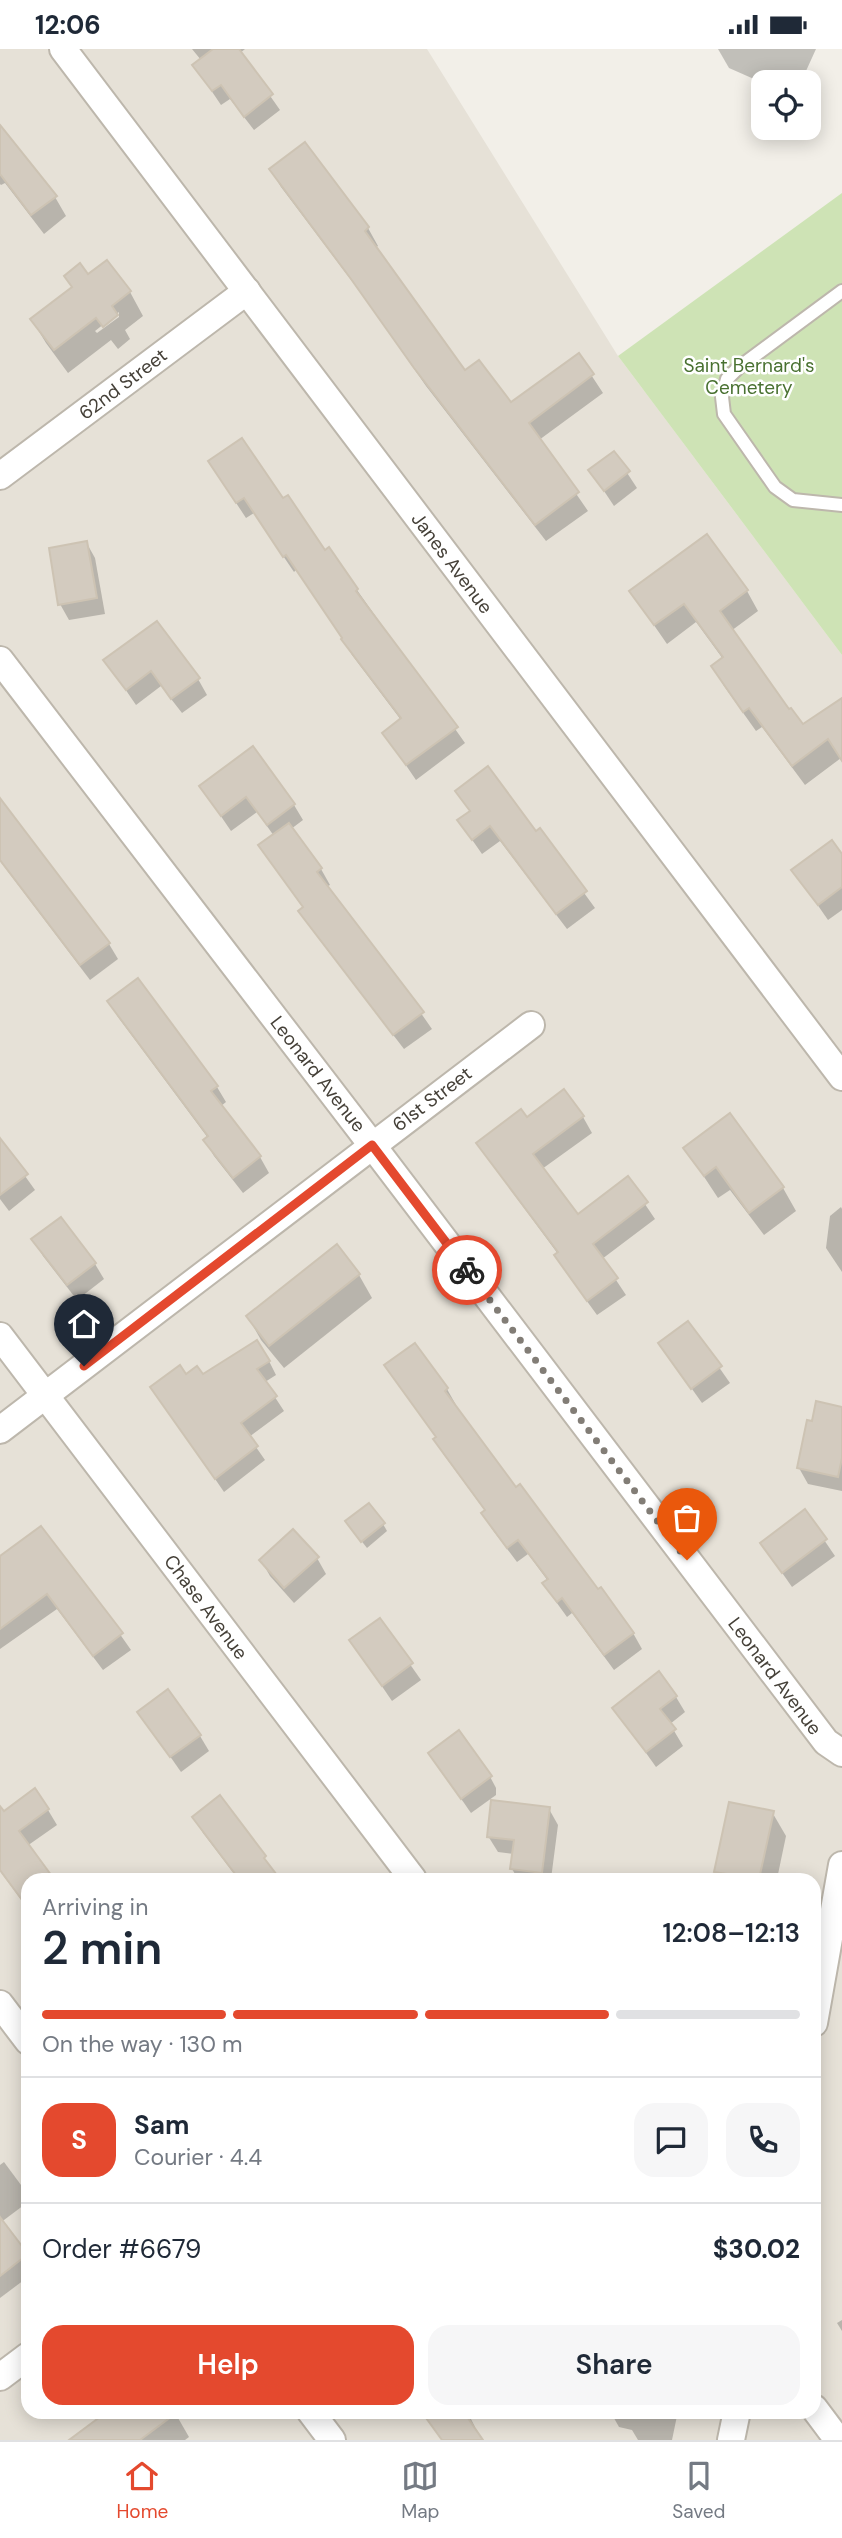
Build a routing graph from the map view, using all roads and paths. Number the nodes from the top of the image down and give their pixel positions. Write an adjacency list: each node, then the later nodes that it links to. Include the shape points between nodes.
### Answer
1 (64, 49): 2 (street, Janes Avenue)
2 (247, 291): 4 (street, 62nd Street); 8 (street, Janes Avenue)
3 (842, 291): 5 (lane, via 738,367 727,379 722,397 724,414 775,487 793,500)
4 (0, 476)
5 (842, 505)
6 (0, 660): 9 (street, Leonard Avenue)
7 (531, 1025): 9 (street, 61st Street)
8 (842, 1077)
9 (372, 1145): 11 (street, 61st Street); 13 (street, Leonard Avenue, via 826,1742)
10 (0, 1335): 11 (street, Chase Avenue)
11 (46, 1395): 12 (street, 61st Street); 15 (street, Chase Avenue)
12 (0, 1430)
13 (842, 1753)
14 (842, 1865): 16 (street)
15 (408, 1873)
16 (821, 1984)
17 (0, 2004): 18 (street)
18 (21, 2032)
19 (21, 2360): 20 (street)
20 (0, 2377)
21 (821, 2417): 26 (street)
22 (316, 2419): 24 (street)
23 (736, 2419): 25 (street)
24 (332, 2440)
25 (732, 2440)
26 (838, 2440)

